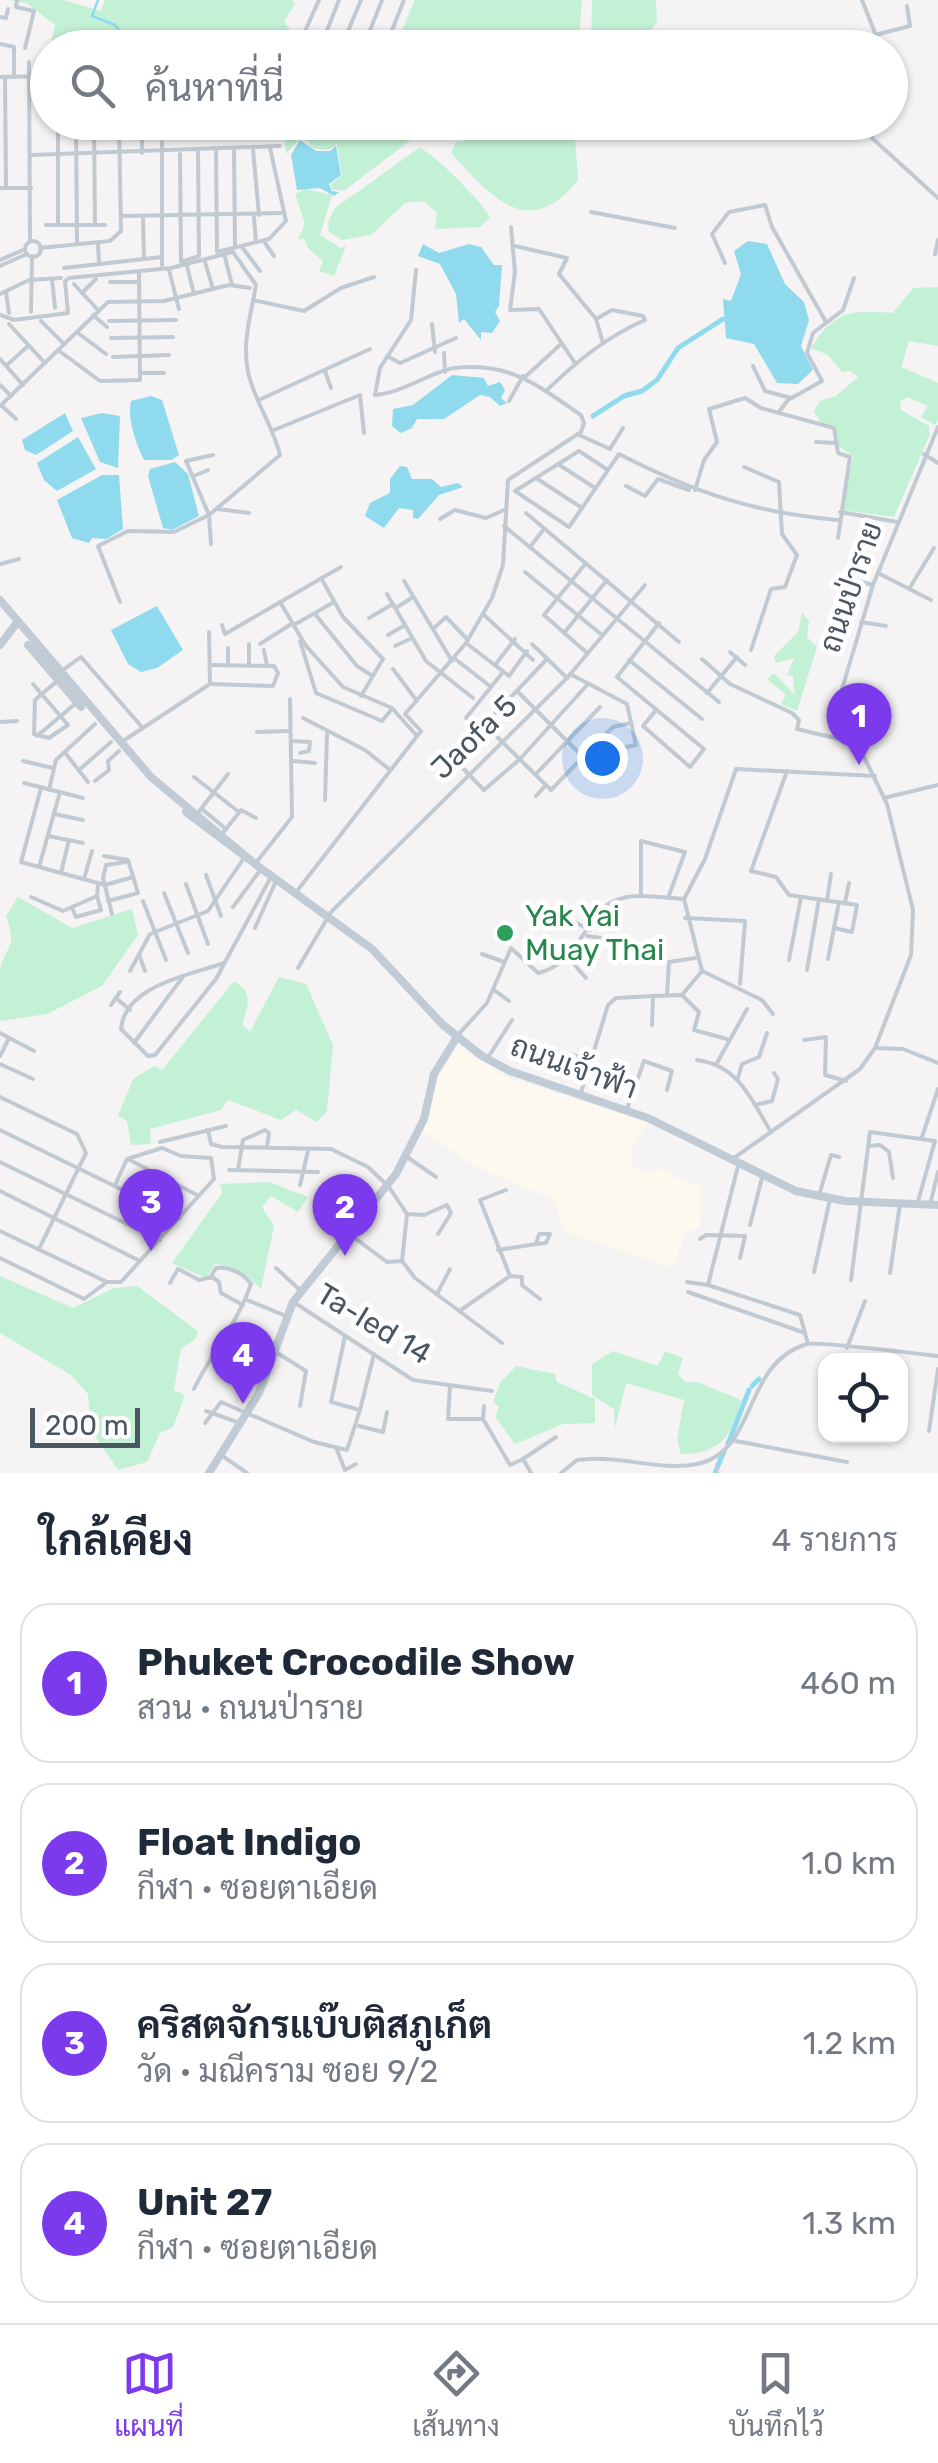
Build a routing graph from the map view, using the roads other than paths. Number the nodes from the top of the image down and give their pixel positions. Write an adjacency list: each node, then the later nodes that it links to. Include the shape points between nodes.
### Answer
1 (319, 0): 11 (street)
2 (339, 0): 12 (street)
3 (361, 0): 13 (street)
4 (382, 0): 14 (street)
5 (404, 0): 15 (street)
6 (862, 0): 16 (street)
7 (17, 3): 19 (street, via 34,10)
8 (907, 6): 17 (street, via 910,26)
9 (8, 9): 10 (street)
10 (0, 17)
11 (306, 30)
12 (327, 30)
13 (348, 30)
14 (370, 30)
15 (392, 30)
16 (874, 30)
17 (895, 30)
18 (0, 44): 22 (street, via 14,46)
19 (25, 48)
20 (30, 62): 23 (street)
21 (2, 76): 22 (street); 24 (street)
22 (14, 76): 23 (street)
23 (30, 76)
24 (2, 121): 48 (street)
25 (31, 140): 46 (street)
26 (58, 140): 47 (street)
27 (76, 140): 42 (street)
28 (94, 140): 43 (street)
29 (120, 140): 44 (street)
30 (142, 140): 40 (street)
31 (874, 140): 51 (street)
32 (162, 142): 41 (street)
33 (280, 146): 34 (street)
34 (270, 148): 35 (street); 52 (street)
35 (253, 150): 36 (street); 54 (street)
36 (234, 151): 39 (street); 60 (street)
37 (180, 152): 38 (street); 41 (street); 57 (street)
38 (198, 152): 39 (street); 58 (street)
39 (216, 152): 59 (street)
40 (142, 153): 41 (street); 44 (street)
41 (162, 153): 56 (street)
42 (76, 154): 43 (street); 47 (street); 64 (street)
43 (94, 154): 44 (street); 65 (street)
44 (120, 154): 55 (street)
45 (0, 155): 48 (street)
46 (31, 155): 47 (street); 50 (street)
47 (58, 155): 63 (street)
48 (5, 165): 49 (street)
49 (3, 188): 50 (street)
50 (31, 188): 70 (street)
51 (938, 198)
52 (284, 212): 54 (street); 71 (street, via 286,221)
53 (591, 212): 68 (street)
54 (256, 215): 60 (street); 73 (street)
55 (122, 216): 61 (street); 72 (street, via 116,238)
56 (162, 216): 57 (street); 61 (street); 82 (street)
57 (181, 216): 58 (street); 58 (street, via 182,262 199,256)
58 (199, 216): 59 (street)
59 (218, 216): 60 (street); 77 (street, via 217,252)
60 (236, 216): 77 (street)
61 (142, 217): 83 (street)
62 (46, 225): 63 (street)
63 (58, 225): 64 (street)
64 (76, 225): 65 (street); 74 (street)
65 (94, 225): 66 (street)
66 (106, 225)
67 (512, 227): 75 (street)
68 (675, 228)
69 (938, 240): 79 (street)
70 (30, 241): 76 (street); 78 (street)
71 (264, 241): 73 (street); 80 (street)
72 (98, 242): 74 (street); 87 (street)
73 (256, 242): 77 (street)
74 (77, 244): 76 (street)
75 (515, 246): 119 (street, via 568,258 560,274); 131 (street, via 510,310 539,309)
76 (40, 248): 78 (street)
77 (238, 248): 93 (street)
78 (28, 253): 85 (street); 100 (street)
79 (935, 254)
80 (274, 256)
81 (224, 257): 104 (street)
82 (162, 258): 83 (street); 88 (street)
83 (144, 259): 87 (street)
84 (205, 262): 106 (street)
85 (0, 263)
86 (726, 263): 123 (street, via 712,234 729,212 765,205)
87 (99, 264): 90 (street)
88 (162, 265)
89 (187, 266): 109 (street)
90 (64, 268)
91 (169, 270): 110 (street)
92 (416, 270): 142 (street, via 410,320)
93 (260, 271)
94 (139, 273): 102 (street)
95 (374, 277): 111 (street, via 304,311)
96 (62, 278): 98 (street)
97 (854, 278): 123 (street, via 845,307)
98 (52, 279): 100 (street); 113 (street)
99 (96, 279): 108 (street)
100 (28, 280): 107 (street); 116 (street)
101 (110, 282): 102 (street)
102 (140, 282): 112 (street)
103 (74, 284): 108 (street)
104 (232, 285): 105 (street); 106 (street)
105 (250, 288)
106 (213, 289): 109 (street)
107 (3, 292): 115 (street)
108 (82, 293): 117 (street)
109 (194, 294): 110 (street)
110 (176, 298): 112 (street); 114 (street)
111 (253, 300): 118 (street, via 256,285 233,252 172,268 70,278 68,313 14,320); 159 (street, via 246,352)
112 (140, 302): 117 (street, via 108,302); 120 (street)
113 (55, 308)
114 (179, 309)
115 (8, 312)
116 (31, 312)
117 (95, 312): 120 (street, via 108,324); 126 (street)
118 (0, 315)
119 (596, 318): 132 (street); 132 (street, via 612,310 645,320)
120 (140, 320): 121 (street); 129 (street)
121 (176, 320)
122 (41, 321): 133 (street)
123 (826, 322): 160 (street, via 807,351 822,381)
124 (8, 324): 134 (street)
125 (432, 324): 137 (street)
126 (76, 331): 133 (street); 139 (street)
127 (173, 337): 129 (street)
128 (110, 338): 129 (street)
129 (140, 338): 141 (street)
130 (456, 338): 137 (street)
131 (562, 343): 146 (street); 153 (street)
132 (603, 343): 146 (street)
133 (64, 344): 136 (street)
134 (28, 346): 145 (street); 147 (street)
135 (370, 349): 149 (street)
136 (58, 350): 145 (street); 152 (street, via 100,381)
137 (435, 352): 142 (street, via 400,363)
138 (444, 352): 150 (street)
139 (106, 354)
140 (169, 355): 141 (street)
141 (140, 356): 143 (street); 152 (street)
142 (387, 356): 150 (street, via 375,395)
143 (113, 357)
144 (0, 359): 147 (street)
145 (45, 363): 155 (street)
146 (575, 363): 157 (street)
147 (7, 365): 155 (street)
148 (752, 366): 160 (street, via 764,392)
149 (325, 371): 156 (street); 159 (street)
150 (445, 372): 153 (street, via 507,369)
151 (164, 373): 152 (street)
152 (140, 377)
153 (524, 377): 157 (street); 161 (street)
154 (0, 385): 158 (street)
155 (23, 385): 158 (street)
156 (331, 388)
157 (546, 392): 169 (street, via 581,415)
158 (11, 396): 162 (street)
159 (261, 398): 166 (street)
160 (791, 398): 163 (street)
161 (509, 401)
162 (0, 406): 164 (street)
163 (778, 413): 171 (street, via 834,428); 183 (street, via 744,398 708,409 716,442)
164 (16, 420)
165 (623, 428): 169 (street, via 610,450)
166 (274, 430): 168 (street, via 360,395); 185 (street, via 280,455)
167 (937, 432): 172 (street, ถนนป่าราย)
168 (364, 433)
169 (577, 434): 186 (street, via 508,480)
170 (816, 442): 171 (street)
171 (835, 443): 187 (street, via 838,453 850,457)
172 (924, 454): 174 (street); 194 (street, ถนนป่าราย)
173 (214, 455): 179 (street, via 186,462)
174 (938, 463)
175 (558, 464): 178 (street, via 579,451); 180 (street); 182 (street)
176 (744, 466): 191 (street, via 779,482)
177 (208, 470): 179 (street)
178 (608, 470): 182 (street); 183 (street, via 619,454)
179 (193, 477): 190 (street)
180 (536, 478): 184 (street); 184 (street, via 515,491 569,527)
181 (626, 486): 183 (street, via 644,496 658,479)
182 (596, 488): 184 (street)
183 (692, 491): 191 (street)
184 (582, 508)
185 (218, 509): 188 (street); 190 (street)
186 (504, 510): 192 (street, via 486,518 455,510); 195 (street)
187 (840, 512): 193 (street); 194 (street)
188 (249, 513)
189 (526, 513): 196 (street)
190 (209, 514): 198 (street); 222 (street, via 174,532 128,531 98,546)
191 (782, 516): 193 (street); 255 (street, via 782,534 797,560 785,586 771,588)
192 (440, 520)
193 (838, 520): 197 (street)
194 (897, 522): 206 (street, ถนนป่าราย)
195 (504, 526): 199 (street); 228 (street, via 502,566)
196 (544, 529): 199 (street); 202 (street)
197 (838, 538)
198 (211, 544)
199 (530, 547): 211 (street)
200 (934, 548): 214 (street)
201 (19, 559): 203 (street)
202 (586, 563): 209 (street); 211 (street)
203 (0, 564)
204 (342, 567): 208 (street)
205 (525, 572): 218 (street)
206 (878, 573): 213 (street, ถนนป่าราย); 214 (street)
207 (840, 576): 213 (street)
208 (321, 578): 223 (street); 224 (street)
209 (607, 580): 217 (street); 220 (street)
210 (404, 581): 216 (street)
211 (572, 581): 217 (street); 218 (street)
212 (645, 585): 220 (street, Jaofa 5)
213 (873, 586): 232 (street, ถนนป่าราย)
214 (908, 589): 221 (street)
215 (386, 594): 225 (street)
216 (413, 597): 225 (street); 239 (street)
217 (593, 598): 229 (street); 231 (street)
218 (558, 599): 229 (street); 242 (street, via 544,616)
219 (0, 600): 235 (main road, ถนนเจ้าฟ้า)
220 (631, 600): 231 (street, Jaofa 5); 233 (street)
221 (931, 600)
222 (120, 602)
223 (280, 602): 234 (street); 236 (street, via 225,634)
224 (334, 602): 227 (street); 273 (street, via 383,659)
225 (394, 607): 230 (street); 237 (street)
226 (0, 608): 235 (main road, ถนนเจ้าฟ้า)
227 (316, 614): 234 (street); 273 (street)
228 (484, 616): 246 (street); 248 (street)
229 (578, 616): 242 (street); 244 (street)
230 (369, 618)
231 (617, 618): 244 (street, Jaofa 5); 247 (street)
232 (861, 622): 238 (street); 316 (street, ถนนป่าราย, via 840,696)
233 (659, 623): 247 (street); 249 (street)
234 (294, 624): 241 (street); 270 (street, via 262,647)
235 (15, 625): 252 (main road); 277 (main road, ถนนเจ้าฟ้า)
236 (222, 625)
237 (405, 625): 243 (street); 245 (street)
238 (886, 626)
239 (433, 629): 248 (street, via 446,617); 260 (street)
240 (209, 632): 266 (street)
241 (298, 632): 285 (street, via 342,687); 291 (street, via 316,693 382,721)
242 (564, 633): 258 (street)
243 (388, 635)
244 (602, 636): 258 (street, Jaofa 5)
245 (412, 638): 253 (street); 274 (street)
246 (515, 638): 256 (street); 268 (street)
247 (644, 641): 264 (street); 283 (street)
248 (467, 642): 260 (street); 268 (street)
249 (680, 642)
250 (249, 644): 269 (street)
251 (532, 644): 261 (street)
252 (0, 645)
253 (395, 646)
254 (228, 648): 267 (street)
255 (752, 650)
256 (528, 651): 263 (street); 272 (street, via 509,676)
257 (730, 652): 259 (street)
258 (587, 653): 276 (street, Jaofa 5)
259 (737, 657): 265 (street); 275 (street)
260 (453, 659): 274 (street); 281 (street)
261 (548, 659): 276 (street); 282 (street)
262 (702, 659): 275 (street)
263 (533, 660)
264 (628, 660): 294 (street, via 617,677); 298 (street)
265 (745, 664)
266 (210, 665): 267 (street); 279 (street)
267 (228, 665): 269 (street)
268 (494, 665): 272 (street)
269 (249, 666): 270 (street)
270 (267, 666): 279 (street, via 278,670 274,686)
271 (393, 669): 288 (street)
272 (504, 672): 281 (street)
273 (371, 675): 285 (street)
274 (440, 675): 286 (street); 288 (street)
275 (723, 675): 283 (street); 316 (street, via 792,713 799,720 796,729)
276 (568, 676): 280 (street); 293 (street, Jaofa 5)
277 (58, 677): 284 (street); 289 (main road, ถนนเจ้าฟ้า); 304 (street, via 81,657); 317 (main road, ถนนเจ้าฟ้า)
278 (32, 684): 284 (street)
279 (210, 684): 304 (street)
280 (588, 684): 301 (street, via 627,704); 305 (street)
281 (492, 686): 297 (street)
282 (518, 692): 293 (street); 303 (street)
283 (708, 693): 290 (street)
284 (40, 695): 295 (street); 310 (street)
285 (361, 697): 291 (street)
286 (473, 698)
287 (290, 699): 307 (street)
288 (417, 701): 311 (street, via 405,714 421,731)
289 (77, 702): 295 (street); 302 (main road, ถนนเจ้าฟ้า)
290 (720, 702)
291 (392, 708): 311 (street)
292 (600, 708): 312 (street)
293 (536, 710): 305 (street); 315 (street, Jaofa 5)
294 (656, 710): 294 (street, via 704,749 690,767 643,726)
295 (60, 716): 310 (street); 310 (street, via 68,725 53,737)
296 (303, 718): 308 (street)
297 (466, 718)
298 (702, 720)
299 (17, 721): 300 (street)
300 (0, 722)
301 (632, 723): 320 (street, via 613,727); 320 (street, via 636,745)
302 (95, 724): 317 (main road, ถนนเจ้าฟ้า); 318 (street)
303 (485, 725): 315 (street); 330 (street, via 453,758)
304 (142, 726): 317 (street)
305 (552, 726): 312 (street); 321 (street)
306 (257, 732): 307 (street)
307 (290, 732): 313 (street)
308 (327, 732): 326 (street); 344 (street)
309 (308, 734): 314 (street)
310 (37, 736)
311 (417, 736): 326 (street)
312 (568, 741): 320 (street); 331 (street)
313 (292, 742): 314 (street); 323 (street)
314 (310, 742): 319 (street)
315 (503, 742): 321 (street); 330 (street, Jaofa 5)
316 (860, 744): 332 (street, ถนนป่าราย)
317 (117, 746): 327 (street); 327 (street, via 92,782); 345 (main road, ถนนเจ้าฟ้า); 357 (main road, ถนนเจ้าฟ้า, via 156,788)
318 (65, 753): 325 (street); 327 (street)
319 (300, 753)
320 (583, 756): 336 (street, via 551,790)
321 (520, 759): 330 (street, via 489,791); 331 (street)
322 (23, 761): 325 (street)
323 (293, 761): 324 (street); 357 (street, via 292,817)
324 (315, 763)
325 (54, 768): 338 (street)
326 (390, 769): 368 (street)
327 (79, 770)
328 (787, 771): 332 (street); 373 (street, via 751,870 776,876 789,895); 375 (street, via 736,769)
329 (228, 774): 340 (street)
330 (469, 774): 387 (street, Jaofa 5)
331 (536, 774): 336 (street)
332 (875, 776): 343 (street, ถนนป่าราย)
333 (194, 777): 340 (street)
334 (24, 783): 337 (street)
335 (938, 784): 343 (street)
336 (546, 785): 341 (street)
337 (41, 788): 338 (street); 358 (street, via 21,862)
338 (49, 790): 339 (street)
339 (60, 792): 342 (street); 347 (street)
340 (214, 793): 345 (street); 346 (street)
341 (536, 796)
342 (83, 798)
343 (884, 798): 433 (street, ถนนป่าราย, via 914,930 904,977)
344 (325, 800)
345 (199, 812): 350 (main road, ถนนเจ้าฟ้า)
346 (239, 812): 348 (street); 350 (street)
347 (54, 814): 349 (street); 351 (street)
348 (256, 818)
349 (82, 820)
350 (224, 832): 357 (main road, ถนนเจ้าฟ้า)
351 (48, 836): 352 (street); 358 (street)
352 (69, 840): 353 (street); 359 (street)
353 (83, 843)
354 (92, 851): 364 (street)
355 (104, 856): 356 (street)
356 (128, 862): 362 (street); 366 (street, via 106,865)
357 (253, 863): 363 (main road, ถนนเจ้าฟ้า); 376 (street); 383 (street)
358 (39, 867): 359 (street)
359 (62, 873): 364 (street)
360 (831, 874): 378 (street)
361 (206, 875): 376 (street)
362 (133, 877): 366 (street); 379 (street, via 138,893)
363 (274, 877): 368 (main road, ถนนเจ้าฟ้า); 391 (street); 406 (street)
364 (84, 879): 366 (street)
365 (849, 883): 381 (street)
366 (101, 884): 371 (street); 379 (street)
367 (186, 884): 386 (street)
368 (297, 891): 387 (main road, ถนนเจ้าฟ้า)
369 (164, 892): 390 (street)
370 (641, 895): 374 (street); 374 (street, via 641,841 685,852); 394 (street, via 612,902)
371 (97, 896): 384 (street); 384 (street, via 101,910 76,917)
372 (31, 897): 384 (street, via 56,912)
373 (801, 897): 377 (street); 404 (street)
374 (668, 898): 375 (street)
375 (684, 899): 389 (street)
376 (216, 900): 386 (street); 388 (street)
377 (819, 900): 378 (street); 408 (street)
378 (826, 900): 381 (street)
379 (108, 901): 385 (street)
380 (143, 901): 393 (street)
381 (842, 903): 392 (street); 392 (street, via 857,905 852,932)
382 (544, 906): 394 (street)
383 (233, 907)
384 (72, 909)
385 (112, 914)
386 (197, 915): 390 (street); 395 (street)
387 (329, 915): 407 (street, Jaofa 5); 428 (main road, ถนนเจ้าฟ้า, via 390,965)
388 (221, 916)
389 (685, 918): 401 (street); 414 (street, via 745,921)
390 (176, 924): 393 (street); 396 (street)
391 (256, 928)
392 (834, 928): 402 (street)
393 (152, 933): 397 (street); 403 (street)
394 (588, 933): 399 (street, via 628,943); 400 (street)
395 (208, 944)
396 (188, 953)
397 (140, 954): 409 (street); 410 (street)
398 (482, 954): 405 (street)
399 (640, 954)
400 (566, 955): 405 (street, via 538,972 511,948); 413 (street)
401 (698, 957): 411 (street); 416 (street, via 669,962)
402 (828, 959)
403 (166, 960)
404 (790, 960)
405 (504, 962): 415 (street)
406 (224, 963): 412 (street); 432 (street, via 155,1055)
407 (298, 968)
408 (807, 970)
409 (130, 971)
410 (145, 971)
411 (702, 971): 417 (street); 423 (street, via 762,1000)
412 (182, 978): 422 (street, via 144,991); 432 (street)
413 (586, 978)
414 (740, 984)
415 (494, 990): 419 (street); 428 (street)
416 (667, 994): 417 (street); 418 (street)
417 (682, 995): 430 (street, via 699,1012 694,1030)
418 (653, 996): 425 (street); 438 (street, via 612,1000)
419 (509, 1001)
420 (111, 1005): 422 (street, via 118,995)
421 (746, 1008): 430 (street)
422 (130, 1010): 432 (street, via 120,1025)
423 (773, 1014)
424 (512, 1020): 437 (street)
425 (652, 1025)
426 (767, 1032): 444 (street, via 759,1057 742,1064)
427 (0, 1034): 429 (street)
428 (457, 1036): 437 (main road, ถนนเจ้าฟ้า); 463 (main road, via 434,1074)
429 (9, 1038): 434 (street); 436 (street)
430 (727, 1040): 440 (street)
431 (804, 1040): 446 (street, via 826,1038 825,1075)
432 (134, 1043)
433 (875, 1048): 441 (street, via 903,1049); 446 (street, ถนนป่าราย)
434 (34, 1051)
435 (557, 1052): 438 (street)
436 (0, 1056)
437 (487, 1059): 449 (main road, ถนนเจ้าฟ้า)
438 (591, 1059): 449 (street)
439 (697, 1060): 440 (street)
440 (717, 1063): 444 (street)
441 (938, 1063)
442 (0, 1064): 445 (street)
443 (774, 1073): 451 (street, via 772,1101)
444 (738, 1078): 451 (street)
445 (33, 1079)
446 (846, 1081): 456 (street, ถนนป่าราย)
447 (938, 1089): 457 (street)
448 (668, 1090): 452 (street, via 672,1071 644,1061)
449 (581, 1093): 452 (main road, ถนนเจ้าฟ้า)
450 (0, 1097): 468 (street, via 77,1134 86,1153)
451 (755, 1105): 456 (street)
452 (627, 1110): 466 (main road, ถนนเจ้าฟ้า)
453 (226, 1126): 455 (street)
454 (0, 1130): 468 (street)
455 (208, 1130): 458 (street); 460 (street, via 211,1144)
456 (771, 1132): 466 (street, ถนนป่าราย)
457 (922, 1138): 459 (street, via 870,1132); 488 (street, via 935,1142)
458 (160, 1142)
459 (868, 1146): 476 (street, via 886,1148); 486 (street)
460 (239, 1147): 461 (street); 461 (street, via 258,1130 269,1133); 470 (street)
461 (267, 1147): 462 (street)
462 (308, 1149): 471 (street); 479 (street, via 331,1149 368,1167)
463 (406, 1156): 475 (street); 479 (main road)
464 (839, 1156): 484 (street, via 830,1155)
465 (127, 1159): 477 (street); 483 (street); 483 (street, via 162,1148 211,1158 214,1179)
466 (736, 1160): 474 (main road, ถนนเจ้าฟ้า); 497 (street)
467 (0, 1162): 482 (street)
468 (80, 1168): 477 (street); 482 (street)
469 (229, 1170): 470 (street)
470 (238, 1170): 471 (street)
471 (306, 1171): 472 (street); 478 (street)
472 (318, 1172)
473 (938, 1172): 489 (street)
474 (763, 1174): 484 (main road, ถนนเจ้าฟ้า); 493 (street)
475 (436, 1178)
476 (893, 1178)
477 (114, 1184): 492 (street)
478 (300, 1185)
479 (389, 1187): 490 (street); 495 (main road)
480 (506, 1190): 502 (street, via 480,1200)
481 (0, 1191): 491 (street)
482 (66, 1194): 491 (street); 499 (street)
483 (199, 1196): 492 (street)
484 (819, 1197): 485 (main road, ถนนเจ้าฟ้า)
485 (830, 1199): 486 (main road, ถนนเจ้าฟ้า); 509 (street)
486 (860, 1202): 487 (main road, ถนนเจ้าฟ้า); 513 (street)
487 (900, 1204): 488 (main road, ถนนเจ้าฟ้า); 510 (street)
488 (917, 1204): 489 (main road, ถนนเจ้าฟ้า)
489 (934, 1206)
490 (407, 1214): 496 (street, via 447,1205 451,1212); 506 (street)
491 (55, 1217): 501 (street); 505 (street)
492 (180, 1218): 499 (street)
493 (750, 1225)
494 (0, 1231): 501 (street)
495 (348, 1233): 506 (street, via 387,1262); 518 (main road)
496 (438, 1234)
497 (724, 1235): 498 (street); 504 (street, via 746,1237); 517 (street)
498 (700, 1239)
499 (160, 1240): 505 (street)
500 (536, 1244): 502 (street)
501 (39, 1249): 514 (street)
502 (498, 1250): 511 (street)
503 (0, 1258): 514 (street, via 84,1299)
504 (740, 1258)
505 (140, 1261): 514 (street, via 121,1282)
506 (402, 1262): 520 (street)
507 (276, 1268): 518 (street)
508 (450, 1270): 520 (street)
509 (814, 1272)
510 (890, 1273)
511 (510, 1276): 521 (street, via 522,1277 522,1285); 525 (street)
512 (210, 1278): 515 (street, via 178,1270); 522 (street, via 219,1282 221,1294); 522 (street, via 216,1268 236,1271 251,1282)
513 (851, 1280)
514 (108, 1282)
515 (170, 1282)
516 (687, 1282): 517 (street)
517 (708, 1286): 527 (street, via 800,1314)
518 (301, 1291): 523 (main road)
519 (688, 1292): 527 (street)
520 (436, 1294): 525 (street)
521 (540, 1299)
522 (244, 1302): 526 (street); 537 (street)
523 (293, 1302): 526 (main road); 528 (street, Ta-Ied 14)
524 (865, 1302): 531 (street)
525 (461, 1310): 529 (street)
526 (286, 1316): 532 (main road)
527 (806, 1333): 530 (street)
528 (344, 1336): 533 (street, Ta-Ied 14); 541 (street, via 330,1402)
529 (502, 1343)
530 (808, 1344): 531 (street); 552 (street, via 755,1389)
531 (846, 1348): 534 (street)
532 (274, 1351): 539 (street, via 306,1370); 542 (main road)
533 (374, 1354): 536 (street, Ta-Ied 14, via 414,1380); 541 (street)
534 (938, 1356)
535 (938, 1368): 549 (street)
536 (450, 1386): 538 (street, Ta-Ied 14); 545 (street, via 448,1419)
537 (194, 1390)
538 (492, 1391)
539 (300, 1406)
540 (484, 1406): 545 (street)
541 (360, 1410): 548 (street)
542 (248, 1411): 543 (street, via 221,1402); 547 (main road); 554 (street)
543 (209, 1412): 546 (street); 547 (street)
544 (388, 1412): 550 (street)
545 (483, 1419): 556 (street, via 510,1464)
546 (206, 1424)
547 (242, 1424): 555 (main road)
548 (359, 1426): 550 (street); 554 (street, via 348,1450)
549 (928, 1431)
550 (383, 1432): 553 (street)
551 (556, 1438): 556 (street)
552 (736, 1441): 557 (street); 558 (street, via 698,1464)
553 (381, 1442)
554 (336, 1450): 560 (street)
555 (221, 1456): 561 (main road); 562 (street)
556 (523, 1459): 563 (street)
557 (847, 1462)
558 (667, 1463): 564 (street, via 577,1460); 565 (street)
559 (356, 1464): 560 (street)
560 (342, 1472)
561 (208, 1473)
562 (247, 1473)
563 (531, 1473)
564 (561, 1473)
565 (668, 1473)

